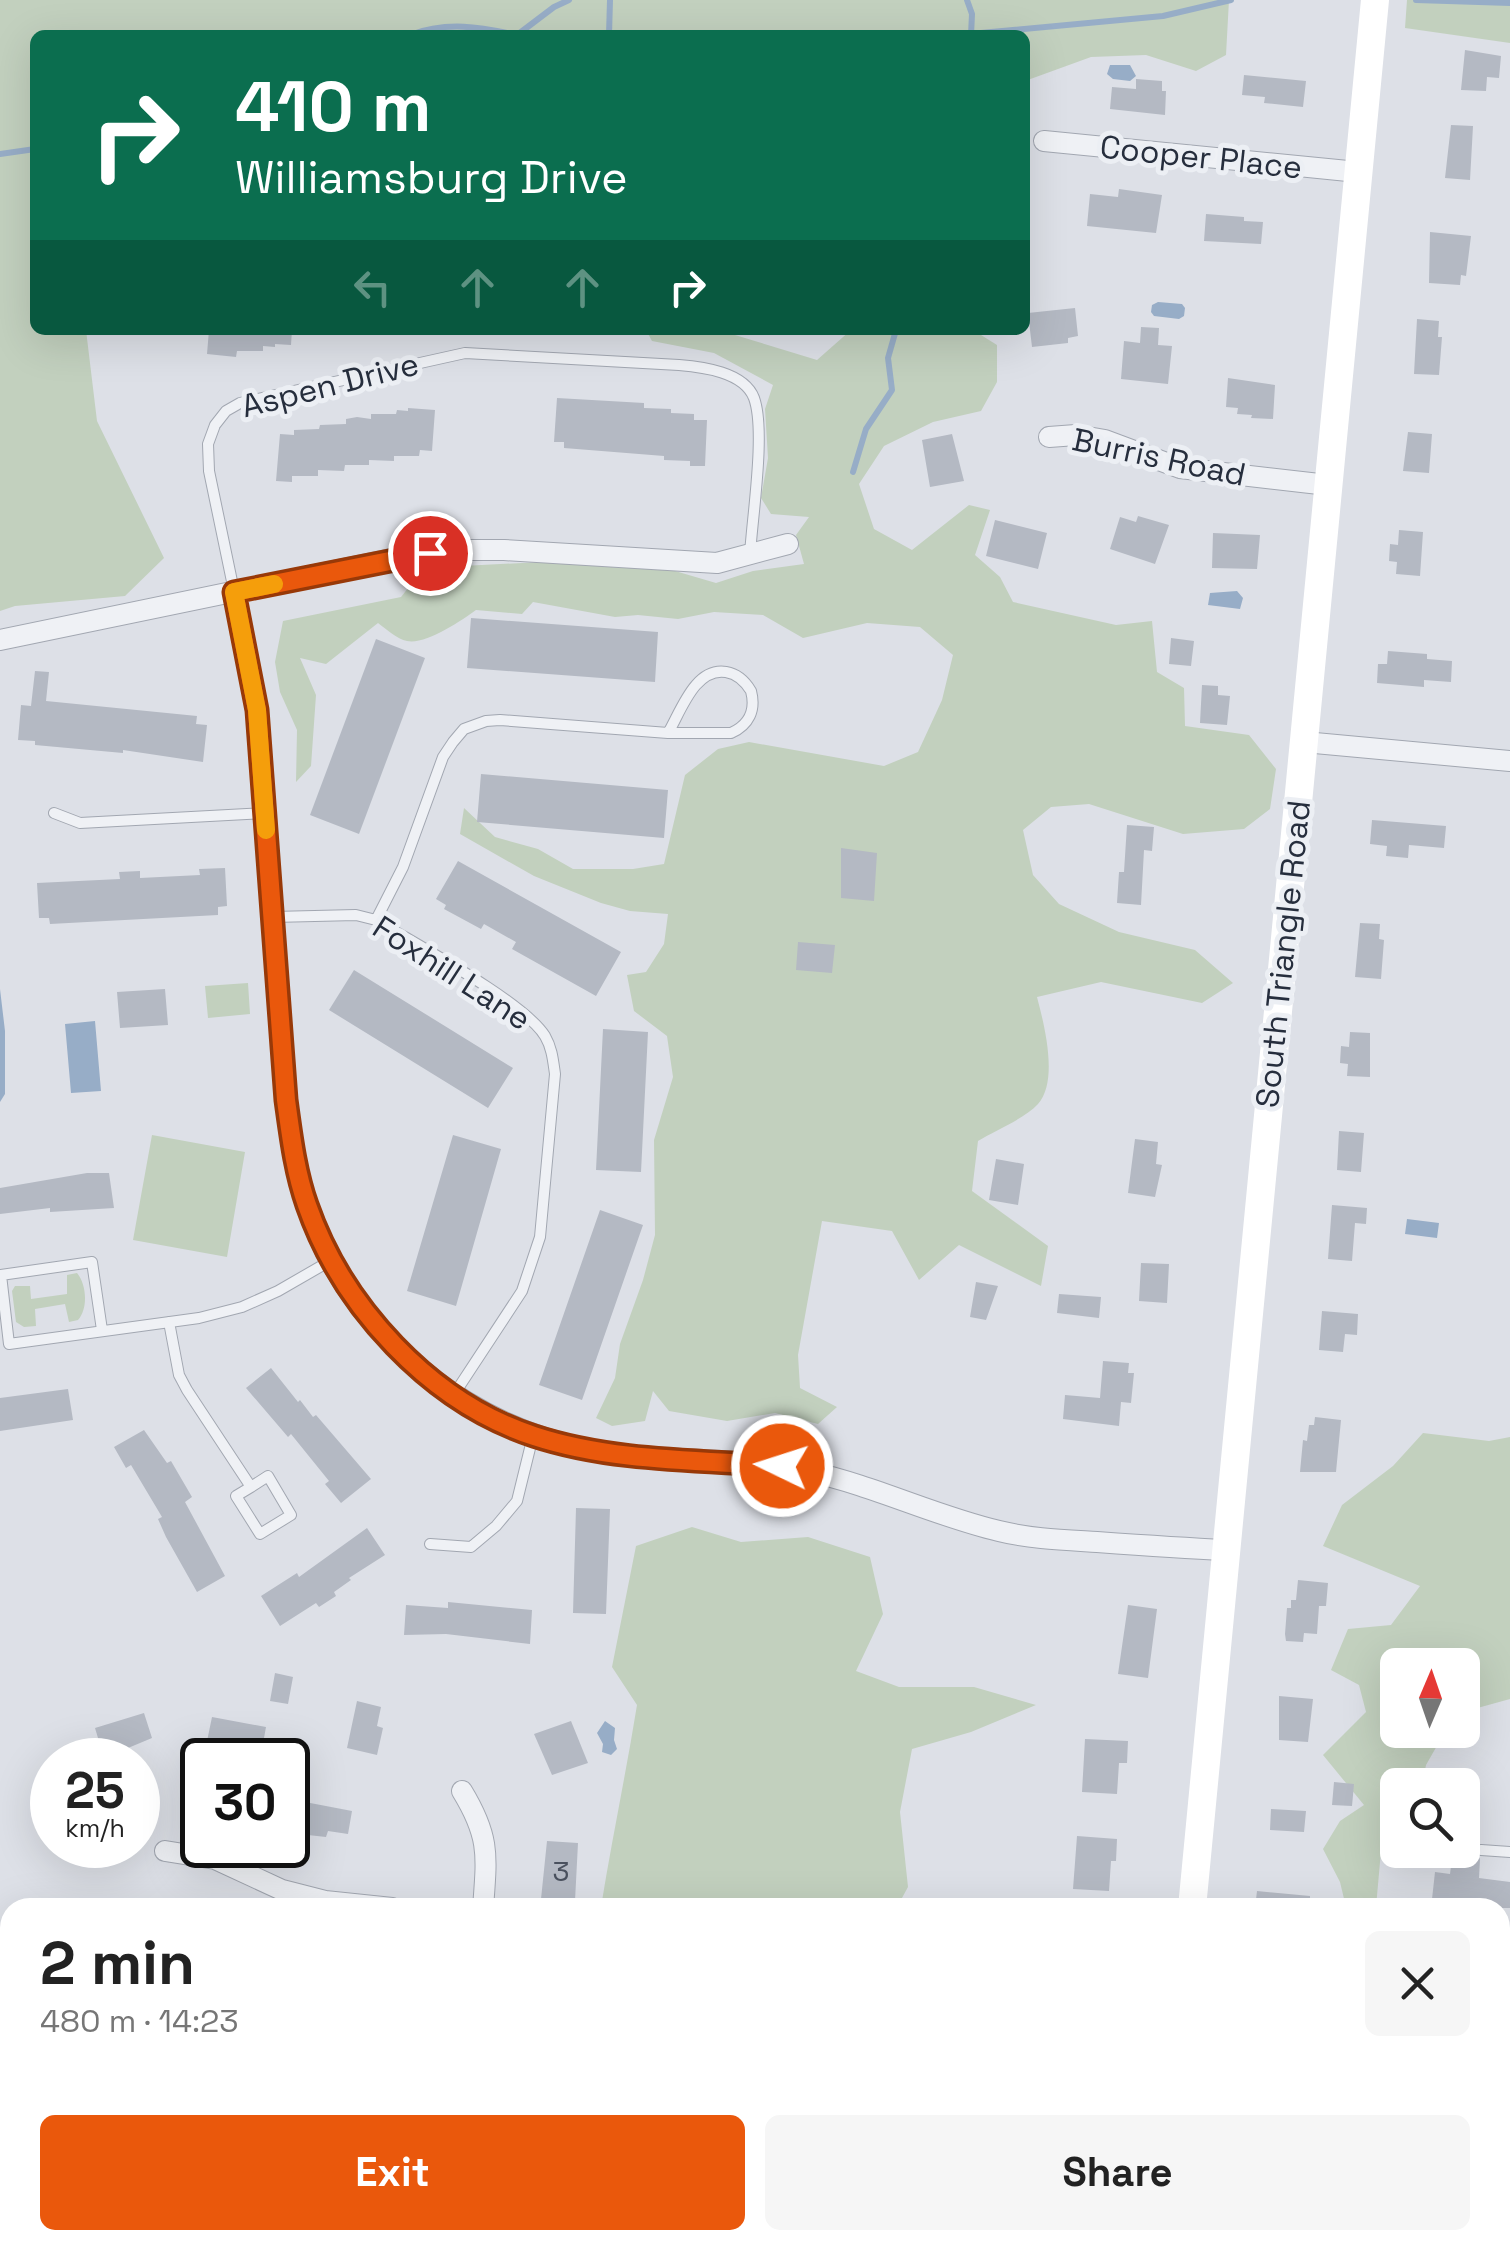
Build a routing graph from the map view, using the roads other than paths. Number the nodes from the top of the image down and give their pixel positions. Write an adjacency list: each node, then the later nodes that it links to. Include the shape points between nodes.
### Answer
1 (1376, 0): 3 (street, South Triangle Road)
2 (1044, 141): 3 (street, Cooper Place)
3 (1358, 172): 5 (street, South Triangle Road)
4 (1050, 437): 5 (street, Burris Road, via 1105,440 1180,468)
5 (1328, 485): 11 (street, South Triangle Road)
6 (788, 544): 7 (street)
7 (750, 555): 8 (street, via 717,563 454,550); 8 (lane, Aspen Drive, via 758,431 754,396 736,379 679,364 465,353 273,393 226,411 208,444 208,472)
8 (234, 592): 9 (street); 14 (street, via 257,710)
9 (0, 640)
10 (668, 732): 10 (lane, via 739,730 750,716 751,691 740,676 711,672 696,684); 16 (lane, via 500,720 464,729 443,757)
11 (1304, 742): 12 (street); 24 (street, South Triangle Road)
12 (1510, 761)
13 (54, 813): 14 (lane, via 80,823)
14 (264, 813): 15 (street)
15 (273, 917): 16 (lane, Foxhill Lane); 17 (street, via 295,1165)
16 (376, 920): 20 (lane, Foxhill Lane, via 512,1005 534,1023 552,1052 540,1237 522,1290)
17 (330, 1261): 18 (lane, via 242,1306); 20 (street, via 396,1347)
18 (169, 1322): 19 (lane); 22 (lane, via 179,1375)
19 (102, 1330): 19 (lane, via 10,1344 1,1275 92,1262)
20 (454, 1394): 21 (street)
21 (532, 1436): 23 (lane, via 517,1500 496,1526 470,1547); 24 (street, via 628,1455 815,1472 1030,1538)
22 (251, 1487): 22 (lane, via 236,1496 260,1534 291,1514 268,1476)
23 (430, 1544)
24 (1225, 1550): 31 (street, South Triangle Road)
25 (462, 1791): 30 (street, via 487,1847)
26 (1481, 1850): 28 (lane)
27 (165, 1851): 29 (street, via 216,1859)
28 (1510, 1852)
29 (313, 1898)
30 (484, 1898)
31 (1193, 1898)

